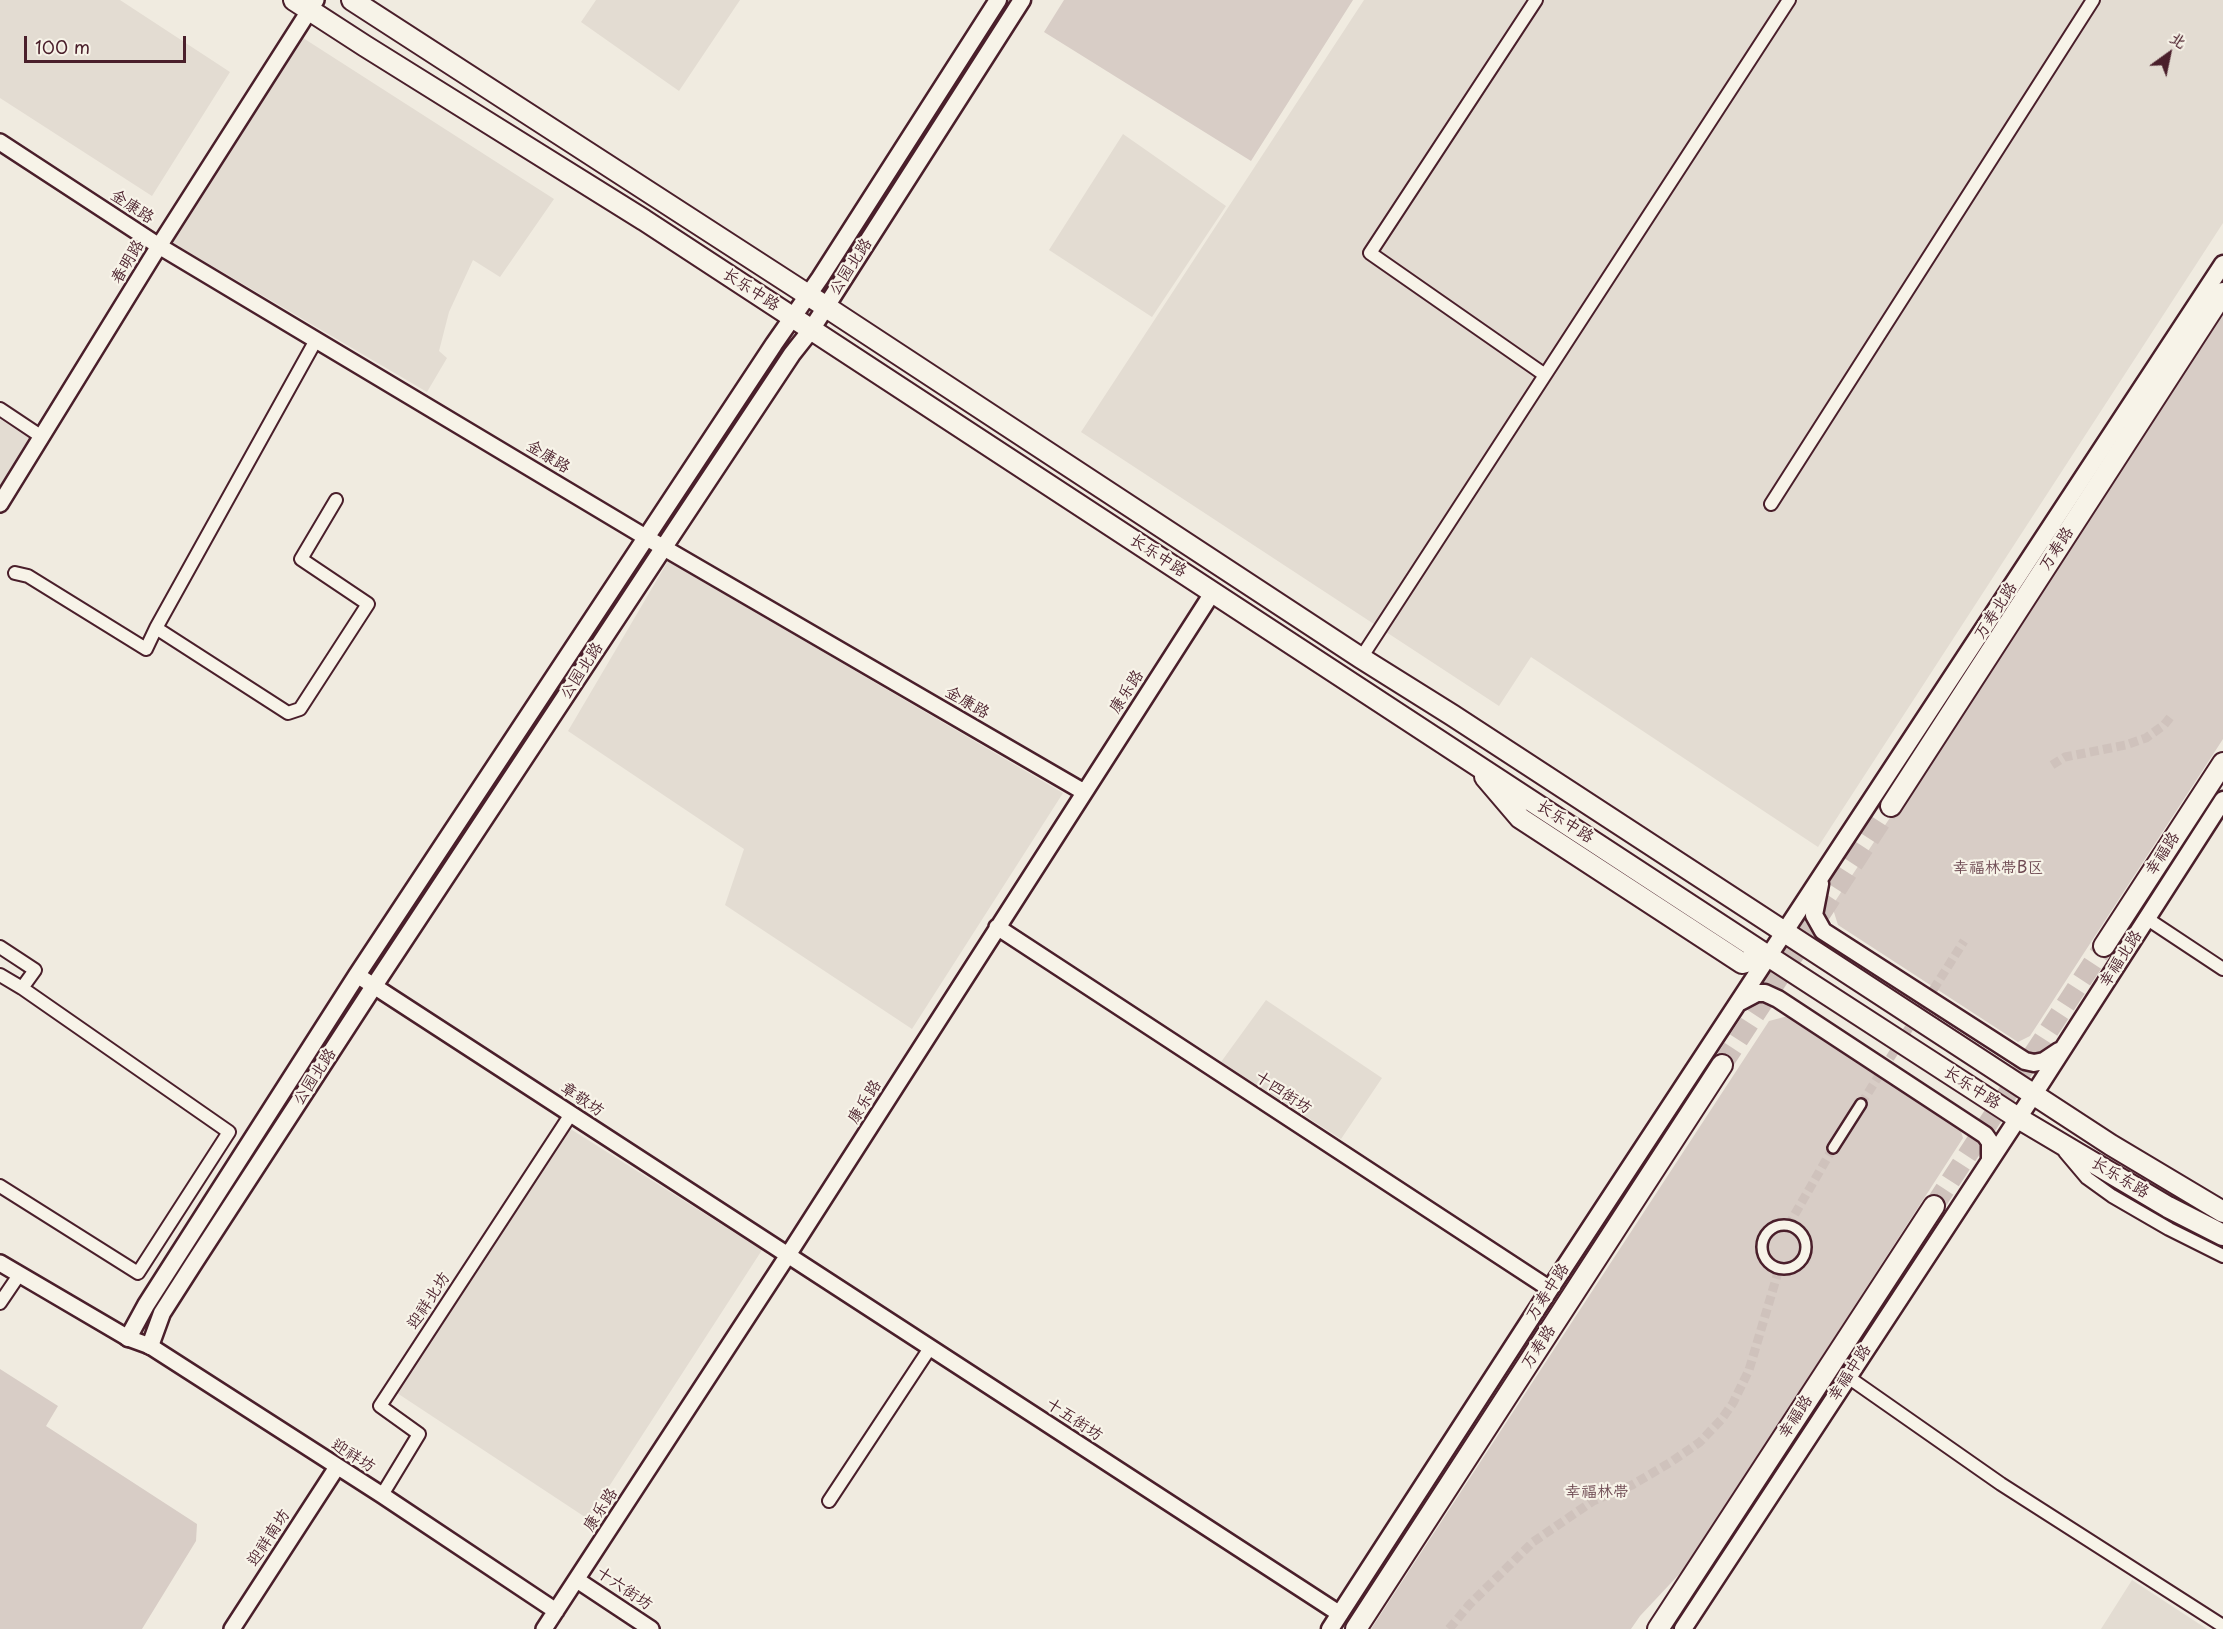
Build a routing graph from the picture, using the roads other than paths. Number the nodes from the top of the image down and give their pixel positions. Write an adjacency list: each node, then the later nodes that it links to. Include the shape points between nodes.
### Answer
1 (352, 0): 12 (main road, 长乐中路)
2 (998, 0): 12 (main road, 公园北路)
3 (1022, 0): 13 (main road, 公园北路)
4 (1536, 0): 17 (street, via 1370,253)
5 (1789, 0): 17 (street)
6 (2093, 0): 22 (street)
7 (306, 3): 9 (street, 春明路); 14 (main road, 长乐中路)
8 (0, 142): 9 (street, 金康路)
9 (159, 246): 16 (street, 金康路); 19 (street, 春明路)
10 (2223, 264): 35 (main road, 万寿北路)
11 (2223, 293): 34 (main road, 万寿路)
12 (808, 295): 13 (main road, 长乐中路); 14 (main road, 公园北路)
13 (825, 307): 15 (main road, 公园北路); 28 (main road, 长乐中路)
14 (793, 318): 15 (main road, 长乐中路); 23 (main road, 公园北路)
15 (811, 330): 24 (main road, 公园北路); 26 (main road, 长乐中路)
16 (316, 340): 23 (street, 金康路); 27 (street)
17 (1545, 375): 28 (street)
18 (0, 409): 19 (street)
19 (42, 437): 21 (street, 春明路)
20 (336, 500): 27 (street, via 301,559 368,604 300,709 288,713)
21 (0, 504)
22 (1771, 504)
23 (647, 538): 24 (street, 金康路); 44 (main road, 公园北路)
24 (664, 546): 32 (street, 金康路); 45 (main road, 公园北路)
25 (15, 573): 27 (street, via 28,576 146,649)
26 (1213, 592): 30 (main road, 长乐中路); 32 (street, 康乐路)
27 (156, 628)
28 (1361, 658): 29 (main road, 长乐中路)
29 (1428, 700): 30 (main road); 38 (main road, 长乐中路)
30 (1413, 723): 41 (main road, 长乐中路)
31 (2223, 763): 39 (main road, 幸福路)
32 (1084, 792): 37 (street, 康乐路)
33 (2223, 800): 36 (main road, 幸福北路)
34 (1891, 806)
35 (1827, 866): 38 (main road, 万寿北路); 48 (main road, via 1814,915 1823,931 2025,1061 2044,1061)
36 (2146, 918): 42 (street); 48 (main road, 幸福北路)
37 (997, 927): 61 (street, 康乐路); 66 (street, 十四街坊)
38 (1784, 932): 41 (main road, 万寿北路); 50 (main road, 长乐中路)
39 (2104, 946)
40 (0, 947): 46 (street, via 35,970)
41 (1768, 956): 47 (main road, 万寿中路); 53 (main road, 长乐中路)
42 (2223, 969)
43 (0, 975): 46 (street)
44 (357, 975): 45 (street, 章敬坊); 68 (main road, 公园北路)
45 (374, 986): 52 (street, 章敬坊); 69 (main road, 公园北路, via 162,1313)
46 (22, 988): 57 (street, via 229,1132 138,1273)
47 (1735, 1006): 56 (main road, via 1757,993 1778,999 1985,1135 1990,1142); 66 (main road, 万寿中路)
48 (2064, 1047): 50 (main road, 幸福北路)
49 (1722, 1065): 72 (main road, 万寿路)
50 (2034, 1094): 53 (main road, 幸福北路); 59 (main road, 长乐东路, via 2150,1170)
51 (1861, 1104): 55 (street)
52 (571, 1114): 61 (street, 章敬坊); 74 (street, 迎祥北坊, via 380,1406 419,1434)
53 (2018, 1118): 54 (main road, 长乐东路); 56 (main road, 幸福中路)
54 (2054, 1139): 60 (main road, 长乐东路); 62 (street, via 2087,1178 2112,1196)
55 (1833, 1148)
56 (1990, 1161): 71 (main road, 幸福中路)
57 (0, 1186)
58 (1934, 1206): 86 (main road, 幸福路)
59 (2218, 1207)
60 (2223, 1235)
61 (788, 1256): 70 (street, 十五街坊); 77 (street, 康乐路)
62 (2223, 1256)
63 (0, 1263): 65 (street, 迎祥坊)
64 (1789, 1269): 64 (street, via 1802,1261 1806,1246 1801,1232 1781,1225 1765,1237 1762,1251 1774,1267)
65 (19, 1275): 67 (street); 68 (street, 迎祥坊)
66 (1550, 1289): 76 (main road, 万寿中路)
67 (0, 1303)
68 (128, 1338): 69 (street, 迎祥坊)
69 (150, 1346): 73 (street, 迎祥坊)
70 (930, 1348): 75 (street); 79 (street, 十五街坊)
71 (1848, 1377): 80 (street, via 2001,1484); 87 (main road, 幸福中路)
72 (1486, 1430): 76 (main road); 85 (main road, 万寿路)
73 (337, 1467): 74 (street, 迎祥坊); 81 (street, 迎祥南坊)
74 (382, 1495): 78 (street, 迎祥坊)
75 (830, 1501)
76 (1400, 1522): 79 (main road, 万寿中路)
77 (576, 1580): 78 (street, 康乐路); 83 (street, 十六街坊)
78 (556, 1611): 82 (street, 康乐路)
79 (1340, 1614): 84 (main road, 万寿中路)
80 (2223, 1626)
81 (232, 1629)
82 (544, 1629)
83 (651, 1629)
84 (1330, 1629)
85 (1356, 1629)
86 (1658, 1629)
87 (1683, 1629)

